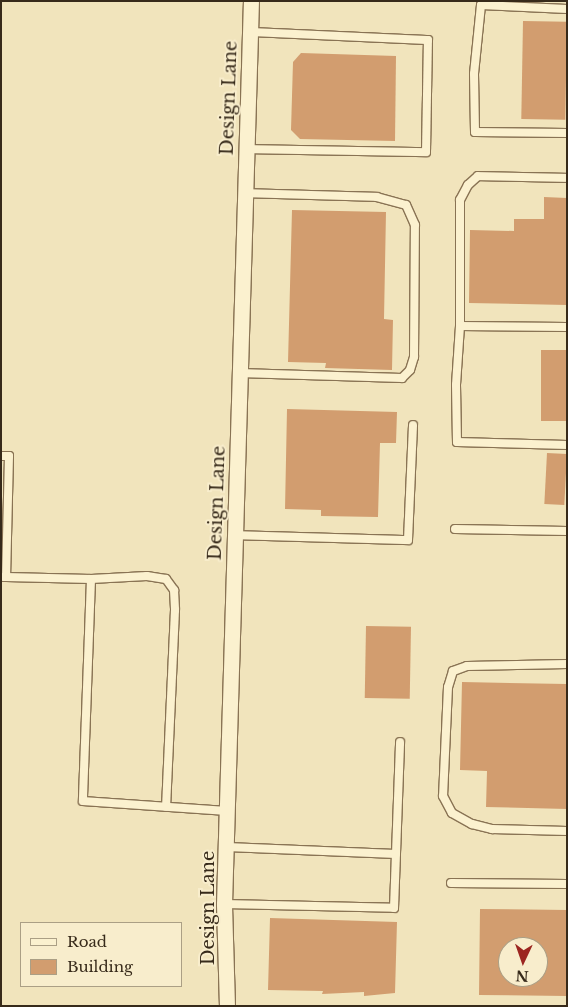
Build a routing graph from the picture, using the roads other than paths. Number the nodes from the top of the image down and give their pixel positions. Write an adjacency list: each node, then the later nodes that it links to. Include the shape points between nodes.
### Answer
1 (251, 1): 3 (street, Design Lane)
2 (567, 9): 4 (lane, via 481,5 474,83 475,132)
3 (250, 32): 5 (street, Design Lane); 5 (lane, via 428,40 426,152)
4 (567, 133)
5 (246, 149): 7 (street, Design Lane)
6 (567, 178): 8 (lane, via 478,176 468,185 460,200)
7 (244, 193): 10 (street, Design Lane); 10 (lane, via 377,197 406,205 415,224 414,357 410,370 402,378)
8 (460, 326): 9 (lane); 12 (lane, via 457,442)
9 (567, 327)
10 (239, 373): 16 (street, Design Lane)
11 (413, 426): 16 (lane, via 408,540)
12 (567, 445)
13 (1, 456): 17 (lane, via 9,456)
14 (455, 529): 15 (lane)
15 (567, 531)
16 (235, 534): 22 (street, Design Lane)
17 (4, 576): 18 (lane)
18 (91, 579): 21 (lane, via 84,801); 21 (lane, via 147,576 166,579 174,590)
19 (567, 664): 23 (lane, via 467,666 452,671 448,687 442,796 452,813 472,824 492,829)
20 (400, 742): 25 (lane)
21 (166, 807): 22 (lane)
22 (227, 811): 24 (street, Design Lane)
23 (567, 831)
24 (227, 847): 25 (lane); 28 (street, Design Lane)
25 (396, 854): 28 (lane, via 394,908)
26 (450, 883): 27 (lane)
27 (567, 884)
28 (224, 904): 29 (street, Design Lane)
29 (227, 1006)

